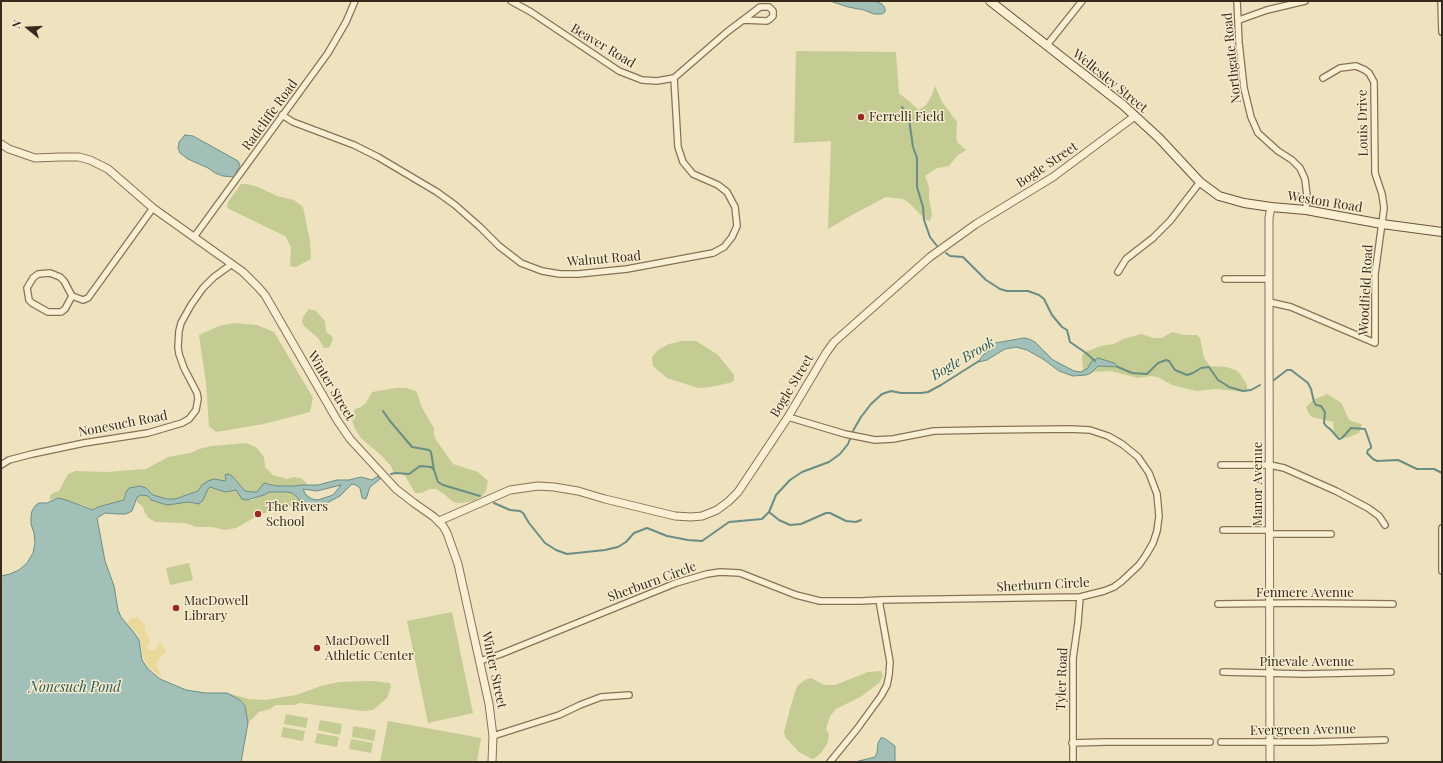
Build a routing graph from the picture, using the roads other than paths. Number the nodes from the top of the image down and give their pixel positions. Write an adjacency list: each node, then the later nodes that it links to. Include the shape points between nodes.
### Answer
1 (355, 1): 14 (street, Radcliffe Road, via 328,53)
2 (511, 1): 12 (street, Beaver Road, via 619,71 642,80)
3 (990, 1): 11 (main road, Wellesley Street)
4 (1082, 1): 11 (street)
5 (1237, 1): 9 (street, Northgate Road)
6 (1305, 1): 9 (street)
7 (1441, 1): 10 (street)
8 (743, 20): 8 (street, via 760,7 769,7 773,11 773,16 767,21); 12 (street)
9 (1239, 20): 21 (street, Northgate Road, via 1244,88 1251,117 1258,133 1300,168 1305,179)
10 (1442, 32)
11 (1046, 45): 15 (main road, Wellesley Street)
12 (674, 78): 14 (street, Walnut Road, via 678,147 682,162 693,174 718,185 726,192 735,207 736,226 732,237 724,247 713,253 627,269 578,274 542,271 521,263 438,192 366,151 293,122)
13 (1323, 78): 22 (street, Louis Drive, via 1340,68 1351,66 1365,70 1372,77 1375,173 1384,201)
14 (282, 115): 24 (street, Radcliffe Road)
15 (1135, 116): 17 (main road, Wellesley Street); 31 (street, Bogle Street, via 1053,177 976,224 930,257 834,342)
16 (1, 144): 20 (street, Winter Street, via 35,158 64,156 90,160 108,169)
17 (1200, 182): 18 (main road, Wellesley Street); 26 (street, via 1170,222 1126,259)
18 (1207, 188): 19 (main road, Weston Road, via 1227,199)
19 (1271, 207): 21 (main road, Weston Road); 28 (street, Manor Avenue)
20 (153, 208): 24 (street, Winter Street); 29 (street, via 88,298 83,300)
21 (1306, 210): 22 (main road, Weston Road)
22 (1382, 224): 23 (main road, Weston Road); 30 (street, Woodfield Road, via 1375,274 1375,343 1291,307)
23 (1442, 232)
24 (194, 237): 25 (street, Winter Street)
25 (232, 264): 32 (street, Nonesuch Road, via 203,288 181,323 179,354 198,399 196,410 189,419 148,433 32,454); 35 (street, Winter Street, via 251,279 265,295 337,420 356,446 396,488)
26 (1118, 272)
27 (1225, 279): 28 (street)
28 (1269, 279): 30 (street, Manor Avenue)
29 (72, 296): 29 (street, via 64,281 50,273 38,274 27,288 29,300 48,312 61,312)
30 (1269, 302): 33 (street, Manor Avenue)
31 (788, 417): 35 (street, Bogle Street, via 738,492 717,510 702,516 675,516 578,491 538,486 510,490); 42 (street, Sherburn Circle, via 858,438 884,440 934,431 1070,429 1090,430 1122,444 1138,457 1149,473 1157,494 1157,531 1146,555 1130,574 1114,587)
32 (1, 465)
33 (1270, 465): 34 (street); 36 (street, via 1284,468 1336,491 1374,512); 39 (street, Manor Avenue)
34 (1221, 466)
35 (439, 521): 47 (street, Winter Street, via 447,533 456,557)
36 (1386, 525)
37 (1442, 528): 41 (street)
38 (1223, 530): 39 (street)
39 (1270, 532): 40 (street); 44 (street, Manor Avenue)
40 (1331, 534)
41 (1442, 571)
42 (1080, 596): 43 (street, Sherburn Circle); 57 (street, Tyler Road, via 1073,658)
43 (879, 600): 47 (street, Sherburn Circle, via 808,599 740,573 720,572 676,583); 59 (street, via 890,662 887,685 857,729)
44 (1270, 603): 45 (street, Fenmere Avenue); 46 (street, Fenmere Avenue); 50 (street, Manor Avenue)
45 (1218, 604)
46 (1392, 604)
47 (480, 661): 52 (street, Winter Street)
48 (1223, 672): 50 (street, Pinevale Avenue)
49 (1391, 672): 50 (street, Pinevale Avenue)
50 (1270, 673): 56 (street, Manor Avenue)
51 (628, 695): 52 (street, via 601,697 559,715)
52 (493, 736): 58 (street, Winter Street)
53 (1385, 740): 56 (street, Evergreen Avenue)
54 (1210, 742): 57 (street)
55 (1221, 742): 56 (street, Evergreen Avenue)
56 (1270, 742): 61 (street, Manor Avenue)
57 (1072, 743): 60 (street, Tyler Road)
58 (492, 762)
59 (830, 762)
60 (1073, 762)
61 (1270, 762)

